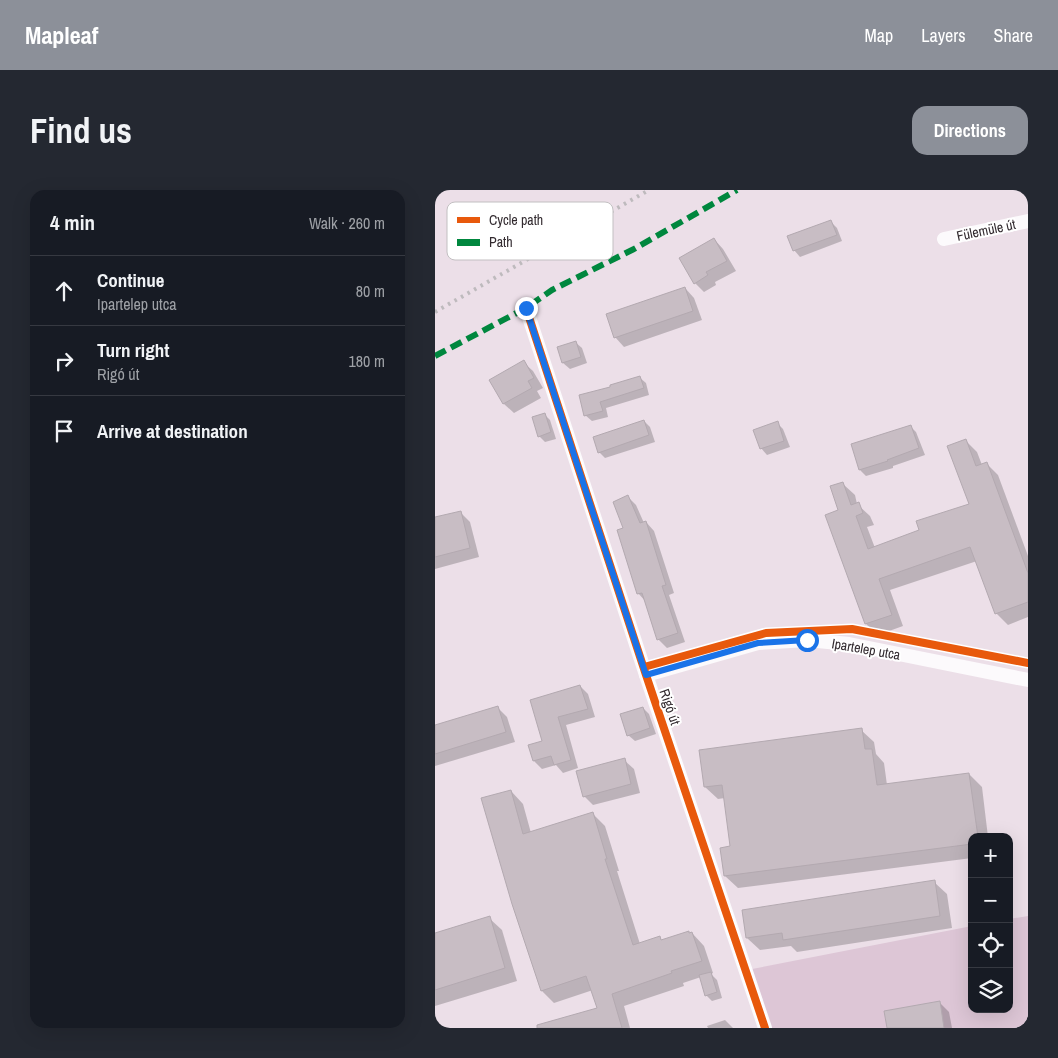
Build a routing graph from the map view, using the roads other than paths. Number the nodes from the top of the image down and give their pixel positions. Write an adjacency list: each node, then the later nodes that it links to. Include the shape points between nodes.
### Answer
1 (1028, 221): 2 (street, Fülemüle út)
2 (944, 239)
3 (526, 308): 4 (street, Rigó út)
4 (646, 675): 5 (street, Ipartelep utca, via 758,643 807,640 849,644); 6 (street, Rigó út)
5 (1028, 680)
6 (765, 1028)

